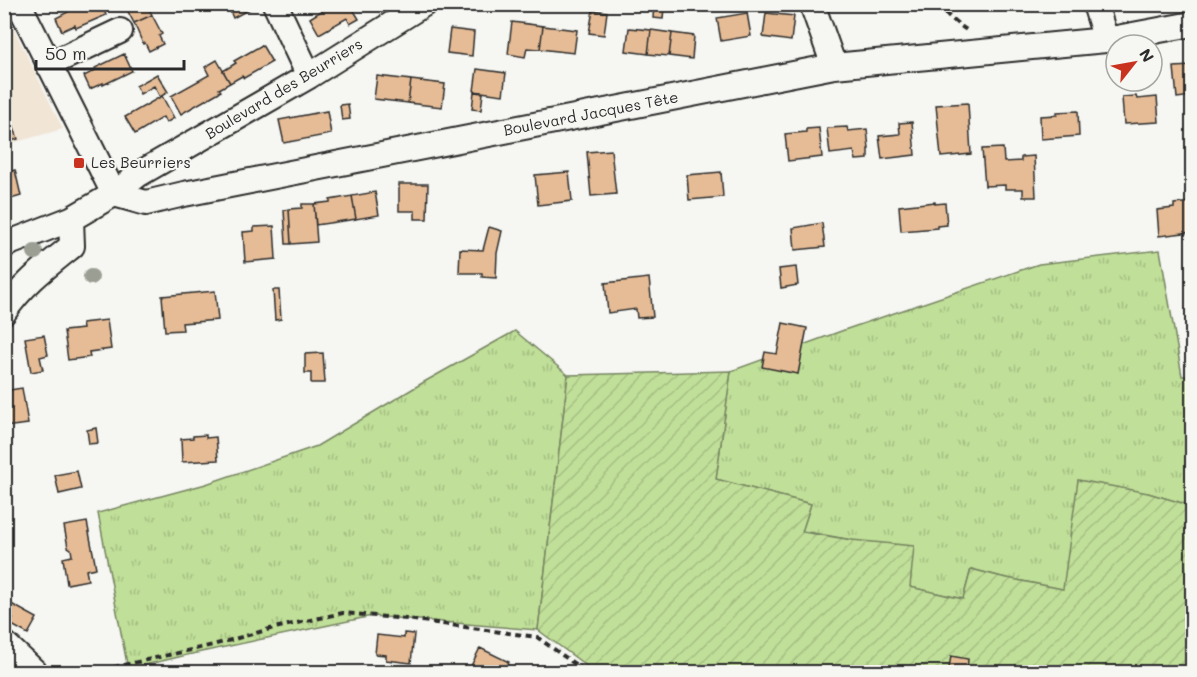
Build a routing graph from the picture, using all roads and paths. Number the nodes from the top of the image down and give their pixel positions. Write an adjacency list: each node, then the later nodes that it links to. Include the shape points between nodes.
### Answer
1 (19, 4): 13 (street)
2 (275, 4): 15 (street)
3 (424, 4): 15 (street, Boulevard des Beurriers)
4 (812, 4): 14 (street)
5 (939, 4): 9 (path)
6 (1095, 4): 10 (street)
7 (1192, 24): 11 (street, Boulevard Jacques Tête)
8 (120, 31): 13 (street)
9 (968, 31)
10 (1104, 33)
11 (1144, 33)
12 (1104, 40): 14 (street, Boulevard Jacques Tête)
13 (48, 64): 16 (street)
14 (834, 66): 16 (street, Boulevard Jacques Tête, via 146,204)
15 (309, 76): 16 (street, Boulevard des Beurriers, via 139,174)
16 (114, 194): 17 (street)
17 (71, 219): 18 (street); 19 (street, via 72,246 38,273)
18 (4, 245)
19 (4, 312)
20 (4, 643): 21 (street)
21 (35, 672)
22 (93, 672): 23 (path, via 343,613 537,637)
23 (586, 672)

